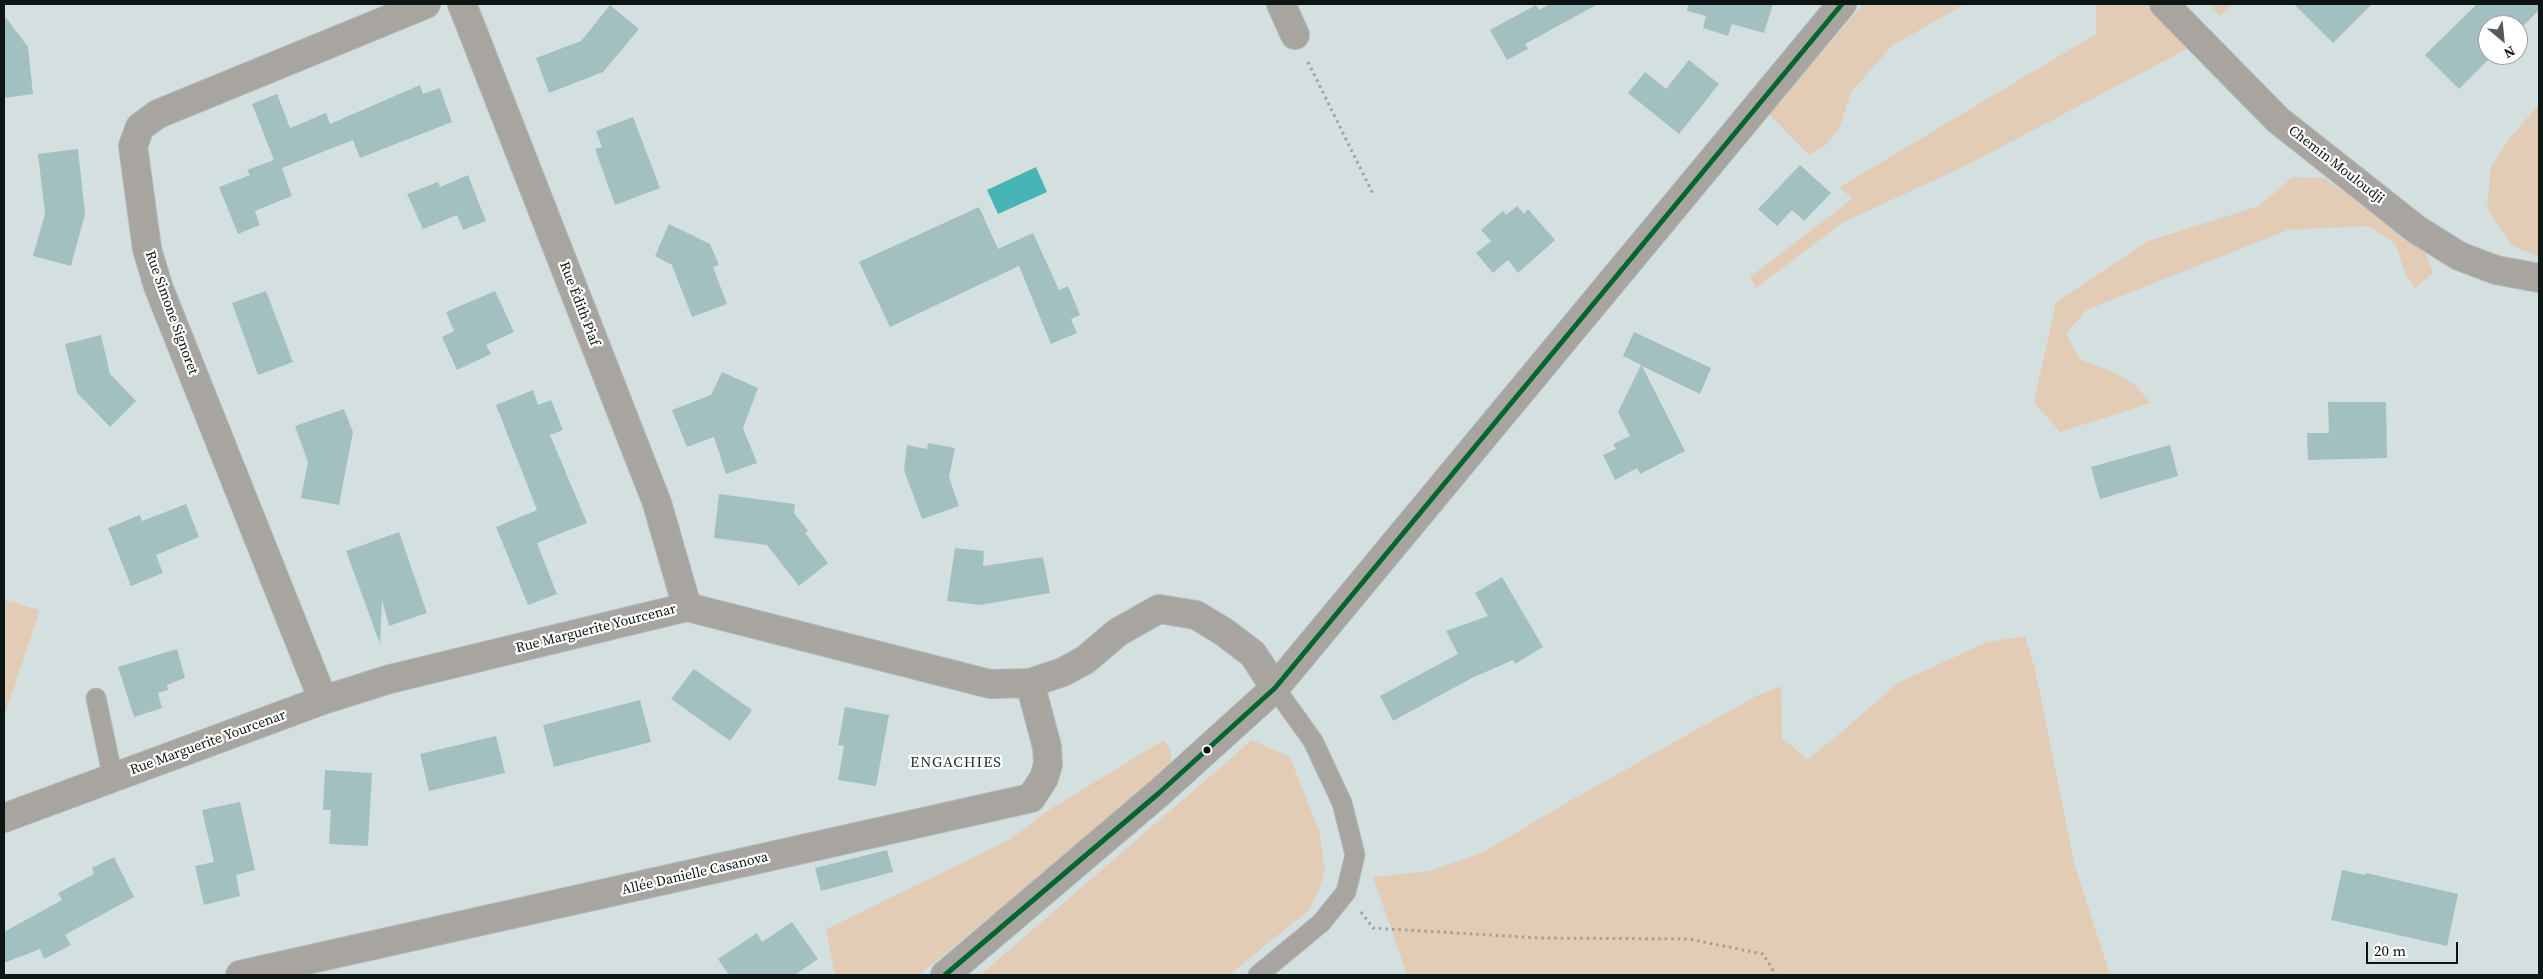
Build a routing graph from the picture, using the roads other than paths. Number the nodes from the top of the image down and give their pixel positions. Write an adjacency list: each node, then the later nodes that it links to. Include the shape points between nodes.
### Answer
1 (426, 4): 12 (street, Rue Simone Signoret, via 158,114 140,128 133,146 147,249 158,286)
2 (462, 4): 8 (street, Rue Édith Piaf, via 657,503)
3 (1281, 4): 6 (street)
4 (1842, 4): 10 (street)
5 (2164, 4): 7 (street, Chemin Mouloudji, via 2278,120 2416,229 2459,256 2487,267)
6 (1295, 35)
7 (2539, 278)
8 (687, 607): 9 (street, Rue Marguerite Yourcenar, via 990,684); 12 (street, Rue Marguerite Yourcenar, via 390,679)
9 (1030, 683): 10 (street, Rue Marguerite Yourcenar, via 1063,672 1085,660 1118,632 1159,609 1196,615 1224,632 1253,654); 15 (street, Allée Danielle Casanova, via 1047,747 1048,764 1044,778 1031,798)
10 (1275, 688): 16 (street, via 1159,793); 17 (lane, via 1313,741 1342,803 1355,856 1346,892 1321,923)
11 (96, 698): 13 (lane)
12 (323, 700): 13 (street, Rue Marguerite Yourcenar)
13 (113, 778): 14 (street, Rue Marguerite Yourcenar)
14 (4, 818)
15 (240, 975)
16 (945, 975)
17 (1258, 975)

